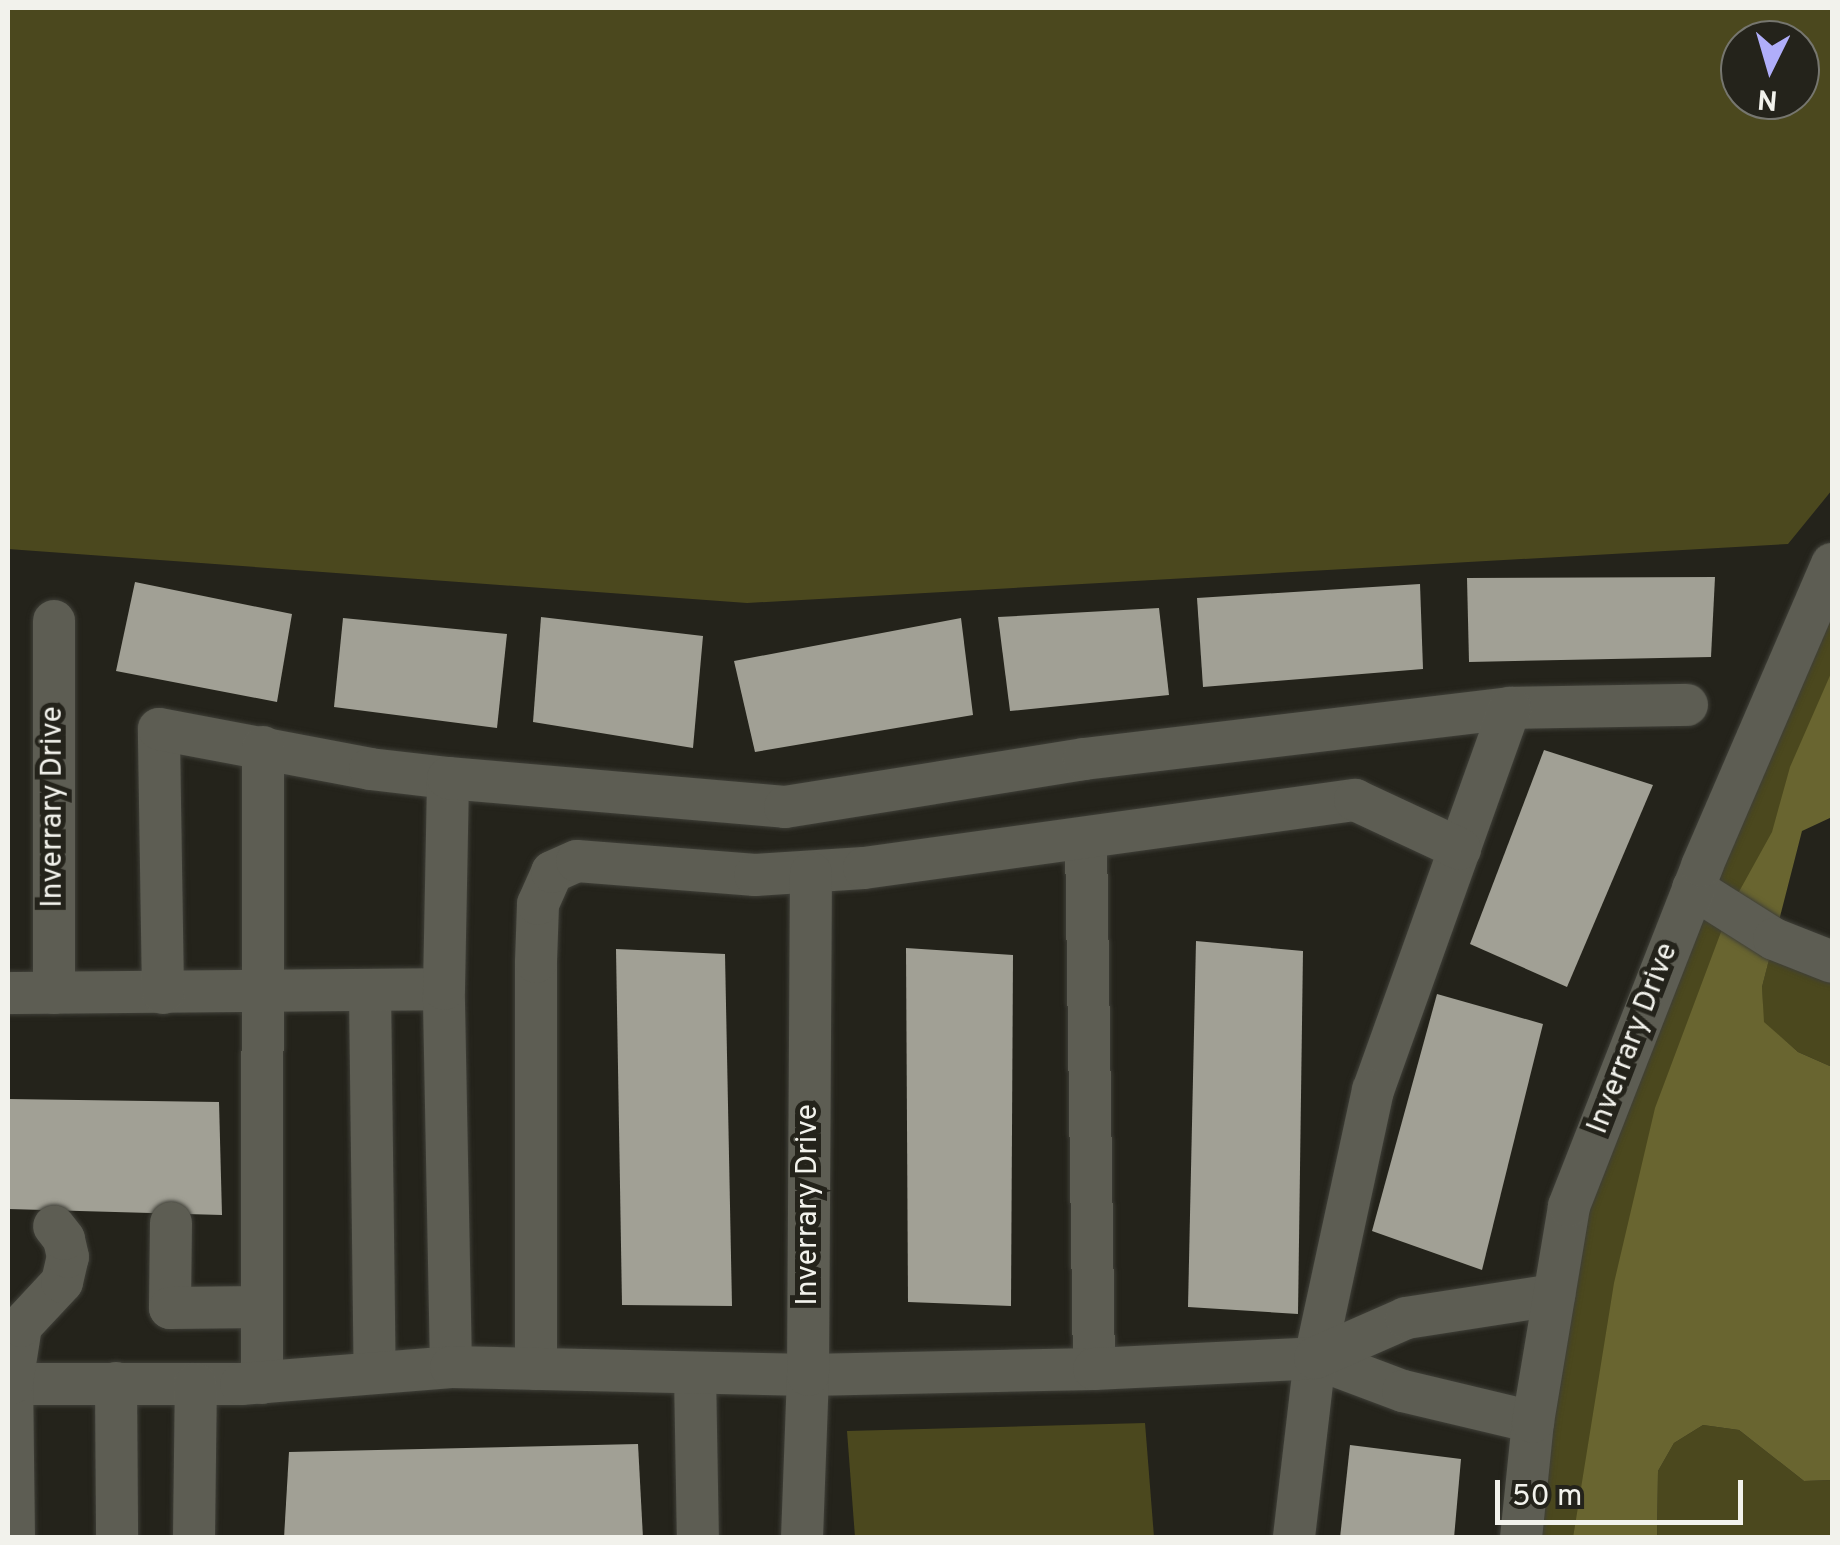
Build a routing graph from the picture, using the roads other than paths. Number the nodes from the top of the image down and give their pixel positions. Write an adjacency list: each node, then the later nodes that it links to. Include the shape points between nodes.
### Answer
1 (1832, 564): 10 (street, Inverrary Drive)
2 (54, 621): 15 (street, Inverrary Drive)
3 (1687, 705): 4 (street)
4 (1510, 708): 6 (street, via 1084,759 786,807); 8 (street)
5 (263, 747): 6 (street); 16 (street, via 159,729); 17 (street)
6 (448, 778): 12 (street)
7 (1086, 840): 8 (street, via 1355,800); 9 (street); 27 (street)
8 (1460, 848): 24 (street, via 1373,1090)
9 (810, 873): 26 (street, via 577,862 552,872 538,904 536,962); 30 (street, Inverrary Drive)
10 (1709, 884): 11 (street); 20 (street, Inverrary Drive, via 1569,1206)
11 (1804, 946)
12 (444, 989): 13 (street); 25 (street)
13 (370, 990): 17 (street); 29 (street)
14 (8, 993): 15 (street)
15 (54, 993): 16 (street)
16 (164, 993): 17 (street)
17 (264, 993): 21 (street)
18 (171, 1223): 21 (street, via 170,1308)
19 (54, 1226): 23 (street, via 68,1258 62,1282)
20 (1554, 1295): 22 (street); 36 (street, Inverrary Drive)
21 (262, 1307): 32 (street)
22 (1406, 1318): 24 (street); 35 (street)
23 (14, 1324): 33 (street)
24 (1316, 1358): 27 (street); 35 (street); 42 (street)
25 (451, 1367): 26 (street); 29 (street)
26 (536, 1369): 28 (street)
27 (1094, 1370): 30 (street)
28 (694, 1372): 30 (street); 40 (street)
29 (375, 1373): 32 (street)
30 (808, 1375): 41 (street, Inverrary Drive)
31 (116, 1383): 33 (street); 34 (street); 38 (street)
32 (262, 1383): 34 (street)
33 (10, 1384): 37 (street)
34 (196, 1384): 39 (street)
35 (1403, 1392): 36 (street)
36 (1533, 1422): 43 (street, Inverrary Drive)
37 (14, 1538)
38 (117, 1538)
39 (194, 1538)
40 (698, 1538)
41 (802, 1538)
42 (1294, 1538)
43 (1521, 1538)

